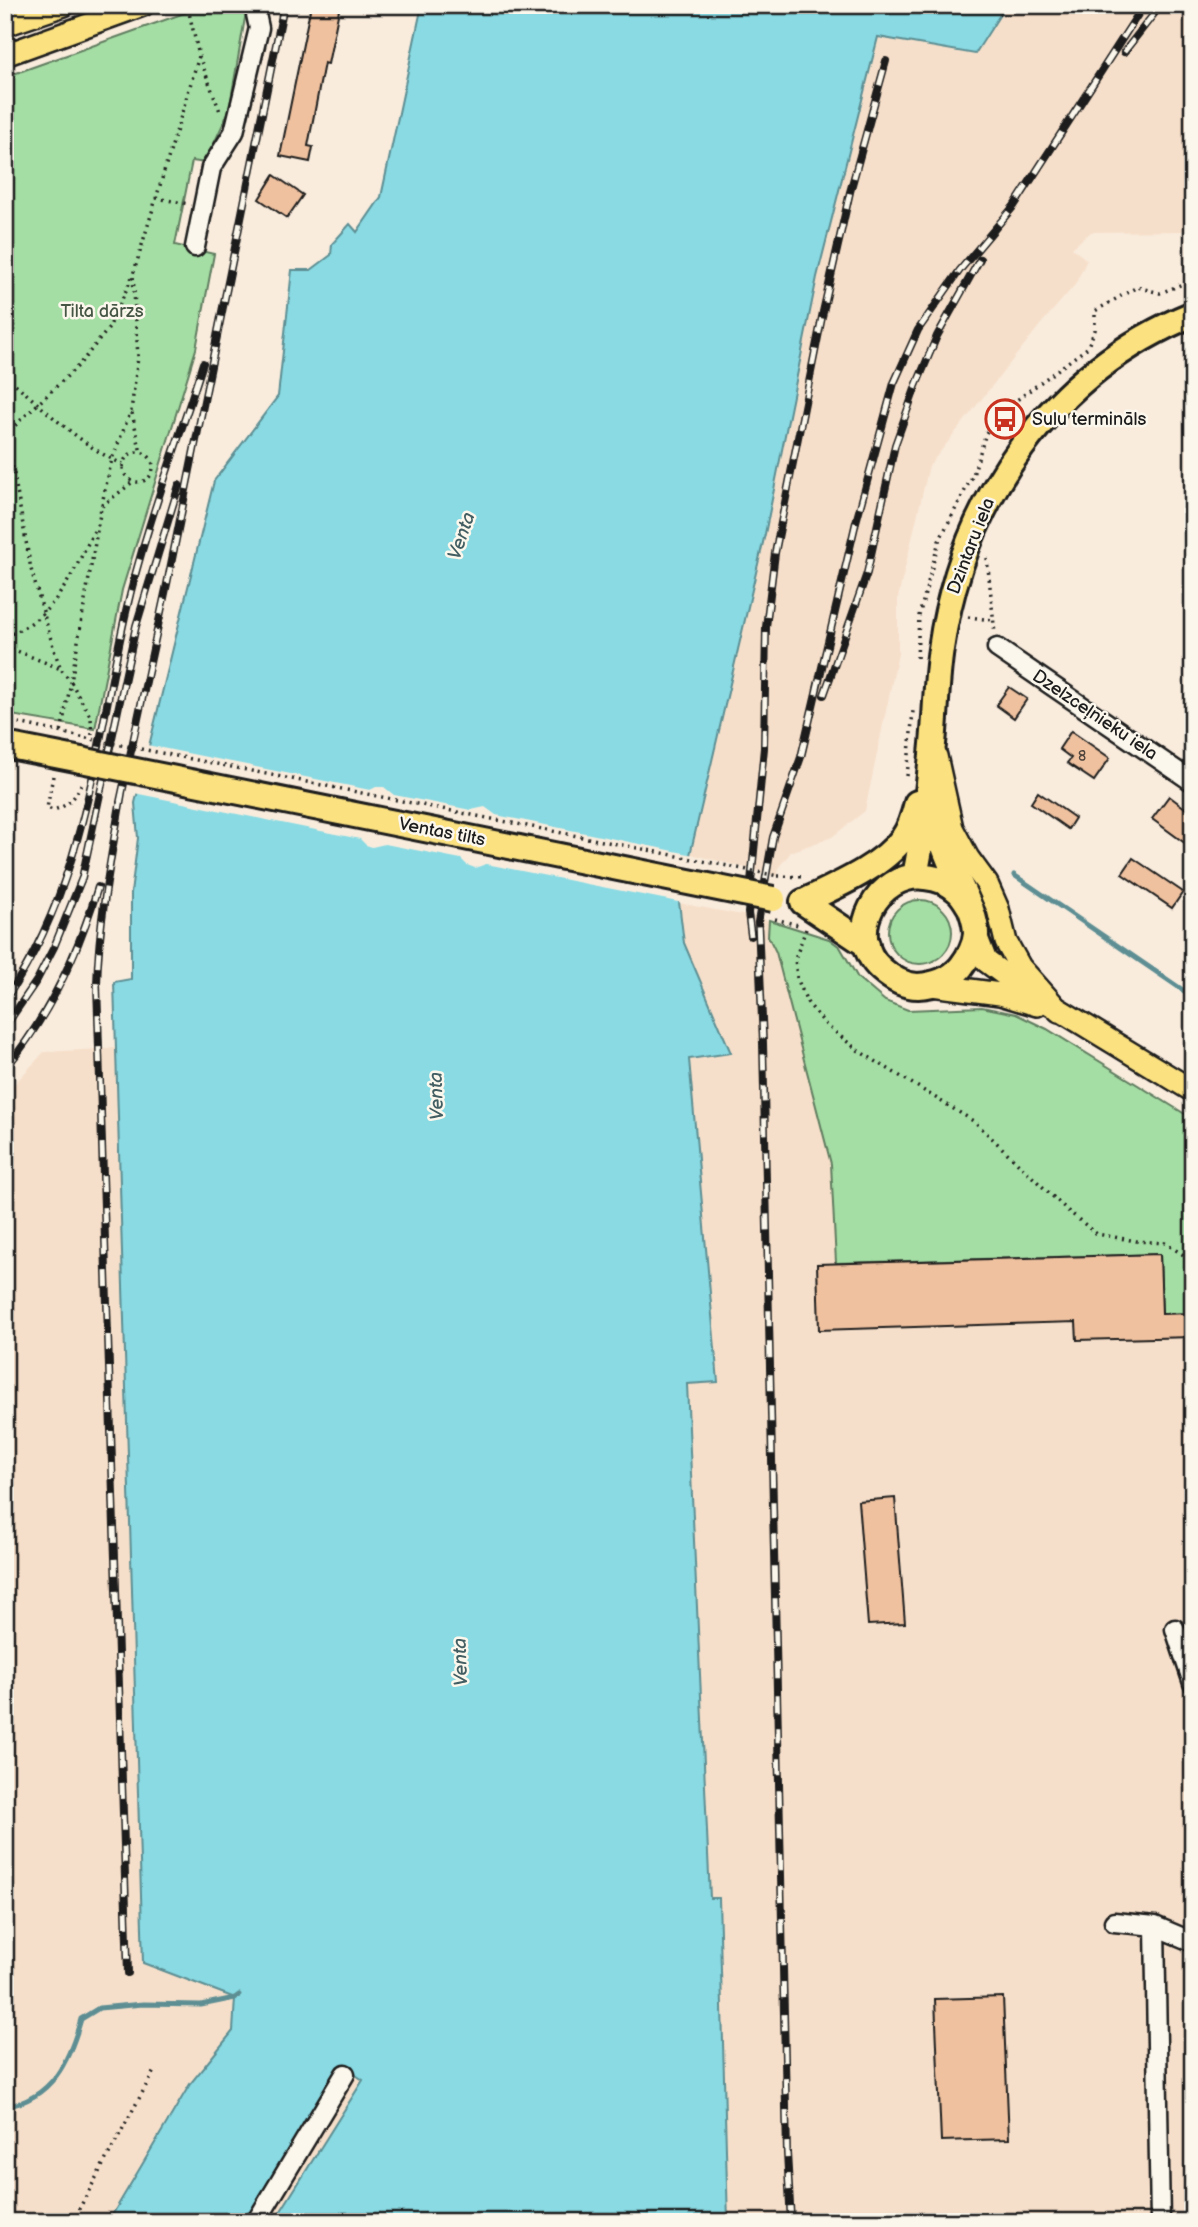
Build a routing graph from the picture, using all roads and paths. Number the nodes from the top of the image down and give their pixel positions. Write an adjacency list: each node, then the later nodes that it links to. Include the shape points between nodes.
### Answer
1 (64, 5): 5 (main road)
2 (143, 5): 6 (main road)
3 (254, 5): 8 (street, via 259,28)
4 (188, 8): 7 (path)
5 (5, 25)
6 (5, 55)
7 (199, 56): 8 (path, via 222,116); 9 (path)
8 (234, 132): 10 (street, via 211,168)
9 (156, 198): 10 (path); 12 (path)
10 (203, 207): 11 (street)
11 (195, 247)
12 (133, 275): 15 (path, via 109,328); 16 (path, via 138,357)
13 (1193, 314): 38 (highway, Dzintaru iela, via 1136,343 1084,381 1050,412 992,490 960,564 948,607)
14 (5, 375): 15 (path)
15 (40, 404): 18 (path); 20 (path)
16 (131, 411): 19 (path); 20 (path)
17 (5, 425): 18 (path)
18 (7, 434): 26 (path)
19 (141, 453): 21 (path, via 130,455); 22 (path, via 150,459 152,471 146,480)
20 (112, 459): 21 (path); 23 (path)
21 (123, 464): 22 (path, via 125,475)
22 (134, 481): 23 (path)
23 (101, 508): 24 (path)
24 (97, 526): 26 (path, via 62,592); 33 (path)
25 (986, 552): 28 (path)
26 (43, 614): 29 (path); 32 (path)
27 (968, 617): 28 (path)
28 (994, 620): 31 (path)
29 (5, 636)
30 (5, 646): 32 (path)
31 (997, 648): 41 (street, Dzelzceļnieku iela)
32 (61, 669): 33 (path)
33 (71, 682): 35 (path); 36 (path, via 90,718)
34 (5, 720): 35 (path)
35 (61, 732): 39 (path)
36 (92, 735)
37 (5, 745): 39 (highway, Ventas tilts)
38 (933, 745): 42 (highway); 45 (highway, via 904,838 851,878); 46 (highway, via 937,824); 50 (main road, via 952,828 988,884 1006,942 1020,967)
39 (83, 760): 40 (path, via 75,796 53,810 47,808); 44 (highway, Ventas tilts, bridge); 44 (path, bridge)
40 (53, 774)
41 (1193, 782)
42 (915, 876): 43 (highway); 46 (highway, via 938,878 958,890)
43 (883, 890): 45 (highway); 48 (highway, via 870,906 865,925)
44 (773, 898): 45 (highway, Ventas tilts); 52 (path, via 807,927 796,959 797,978 807,1002 826,1025 859,1051 975,1122 1097,1234 1166,1242)
45 (803, 902): 48 (highway)
46 (971, 909): 47 (highway)
47 (976, 935): 49 (highway, via 969,957 954,975); 50 (main road, via 985,961)
48 (867, 945): 49 (highway, via 876,964 891,978 911,986)
49 (933, 985): 50 (main road, via 1000,994)
50 (1059, 1011): 51 (main road)
51 (1193, 1091)
52 (1193, 1261)
53 (1175, 1629): 54 (street)
54 (1193, 1684)
55 (1114, 1922): 56 (street)
56 (1155, 1926): 57 (street); 62 (street)
57 (1193, 1942)
58 (154, 2071): 60 (path)
59 (345, 2074): 61 (street)
60 (72, 2222)
61 (256, 2222)
62 (1160, 2222)

